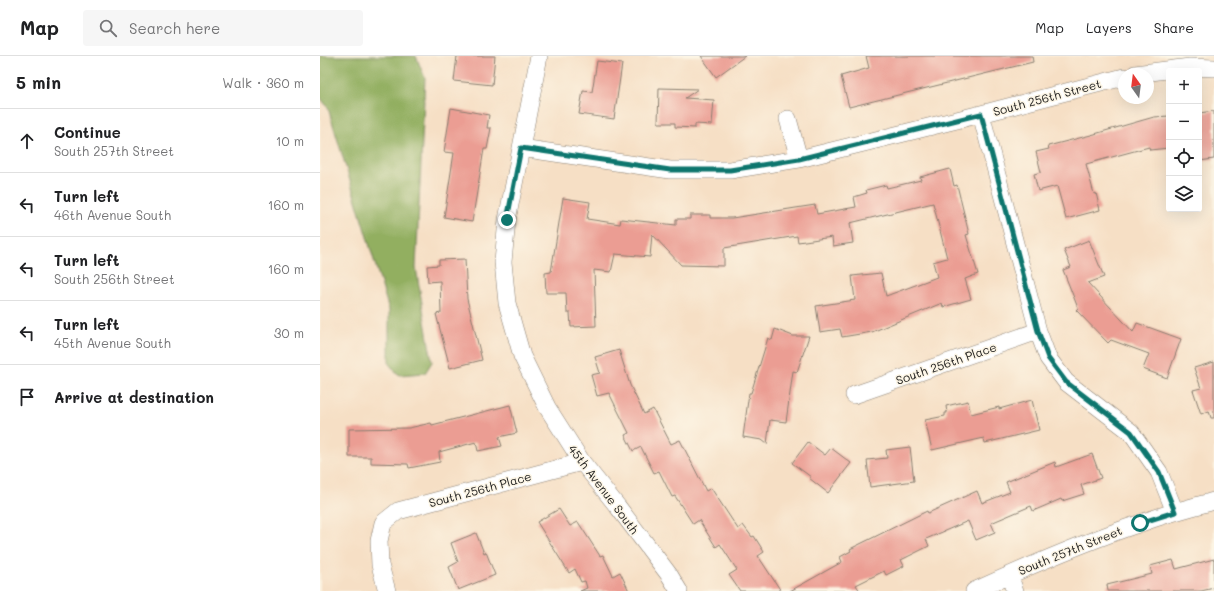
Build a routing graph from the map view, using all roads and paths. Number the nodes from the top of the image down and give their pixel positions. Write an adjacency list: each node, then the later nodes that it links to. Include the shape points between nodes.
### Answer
1 (539, 56): 7 (street, 45th Avenue South)
2 (1214, 68): 3 (street, via 1190,67)
3 (1154, 72)
4 (1118, 79): 5 (street, South 256th Street)
5 (981, 114): 8 (street, South 256th Street); 9 (street)
6 (788, 119): 8 (street)
7 (521, 148): 8 (street, South 256th Street, via 670,170 730,170); 11 (street, 45th Avenue South, via 507,220 504,255 506,304 522,356 547,407)
8 (799, 159)
9 (1038, 331): 10 (street, South 256th Place); 13 (street, via 1048,358 1066,382 1131,432 1159,472)
10 (854, 395)
11 (582, 462): 15 (street, South 256th Place, via 398,511 383,523 379,541 380,565); 16 (street, 45th Avenue South)
12 (1214, 501): 13 (street, South 257th Street)
13 (1175, 512): 14 (street, South 257th Street, via 1106,535)
14 (1009, 575): 17 (street, South 257th Street); 18 (street)
15 (387, 591)
16 (679, 591)
17 (974, 591)
18 (1015, 591)

